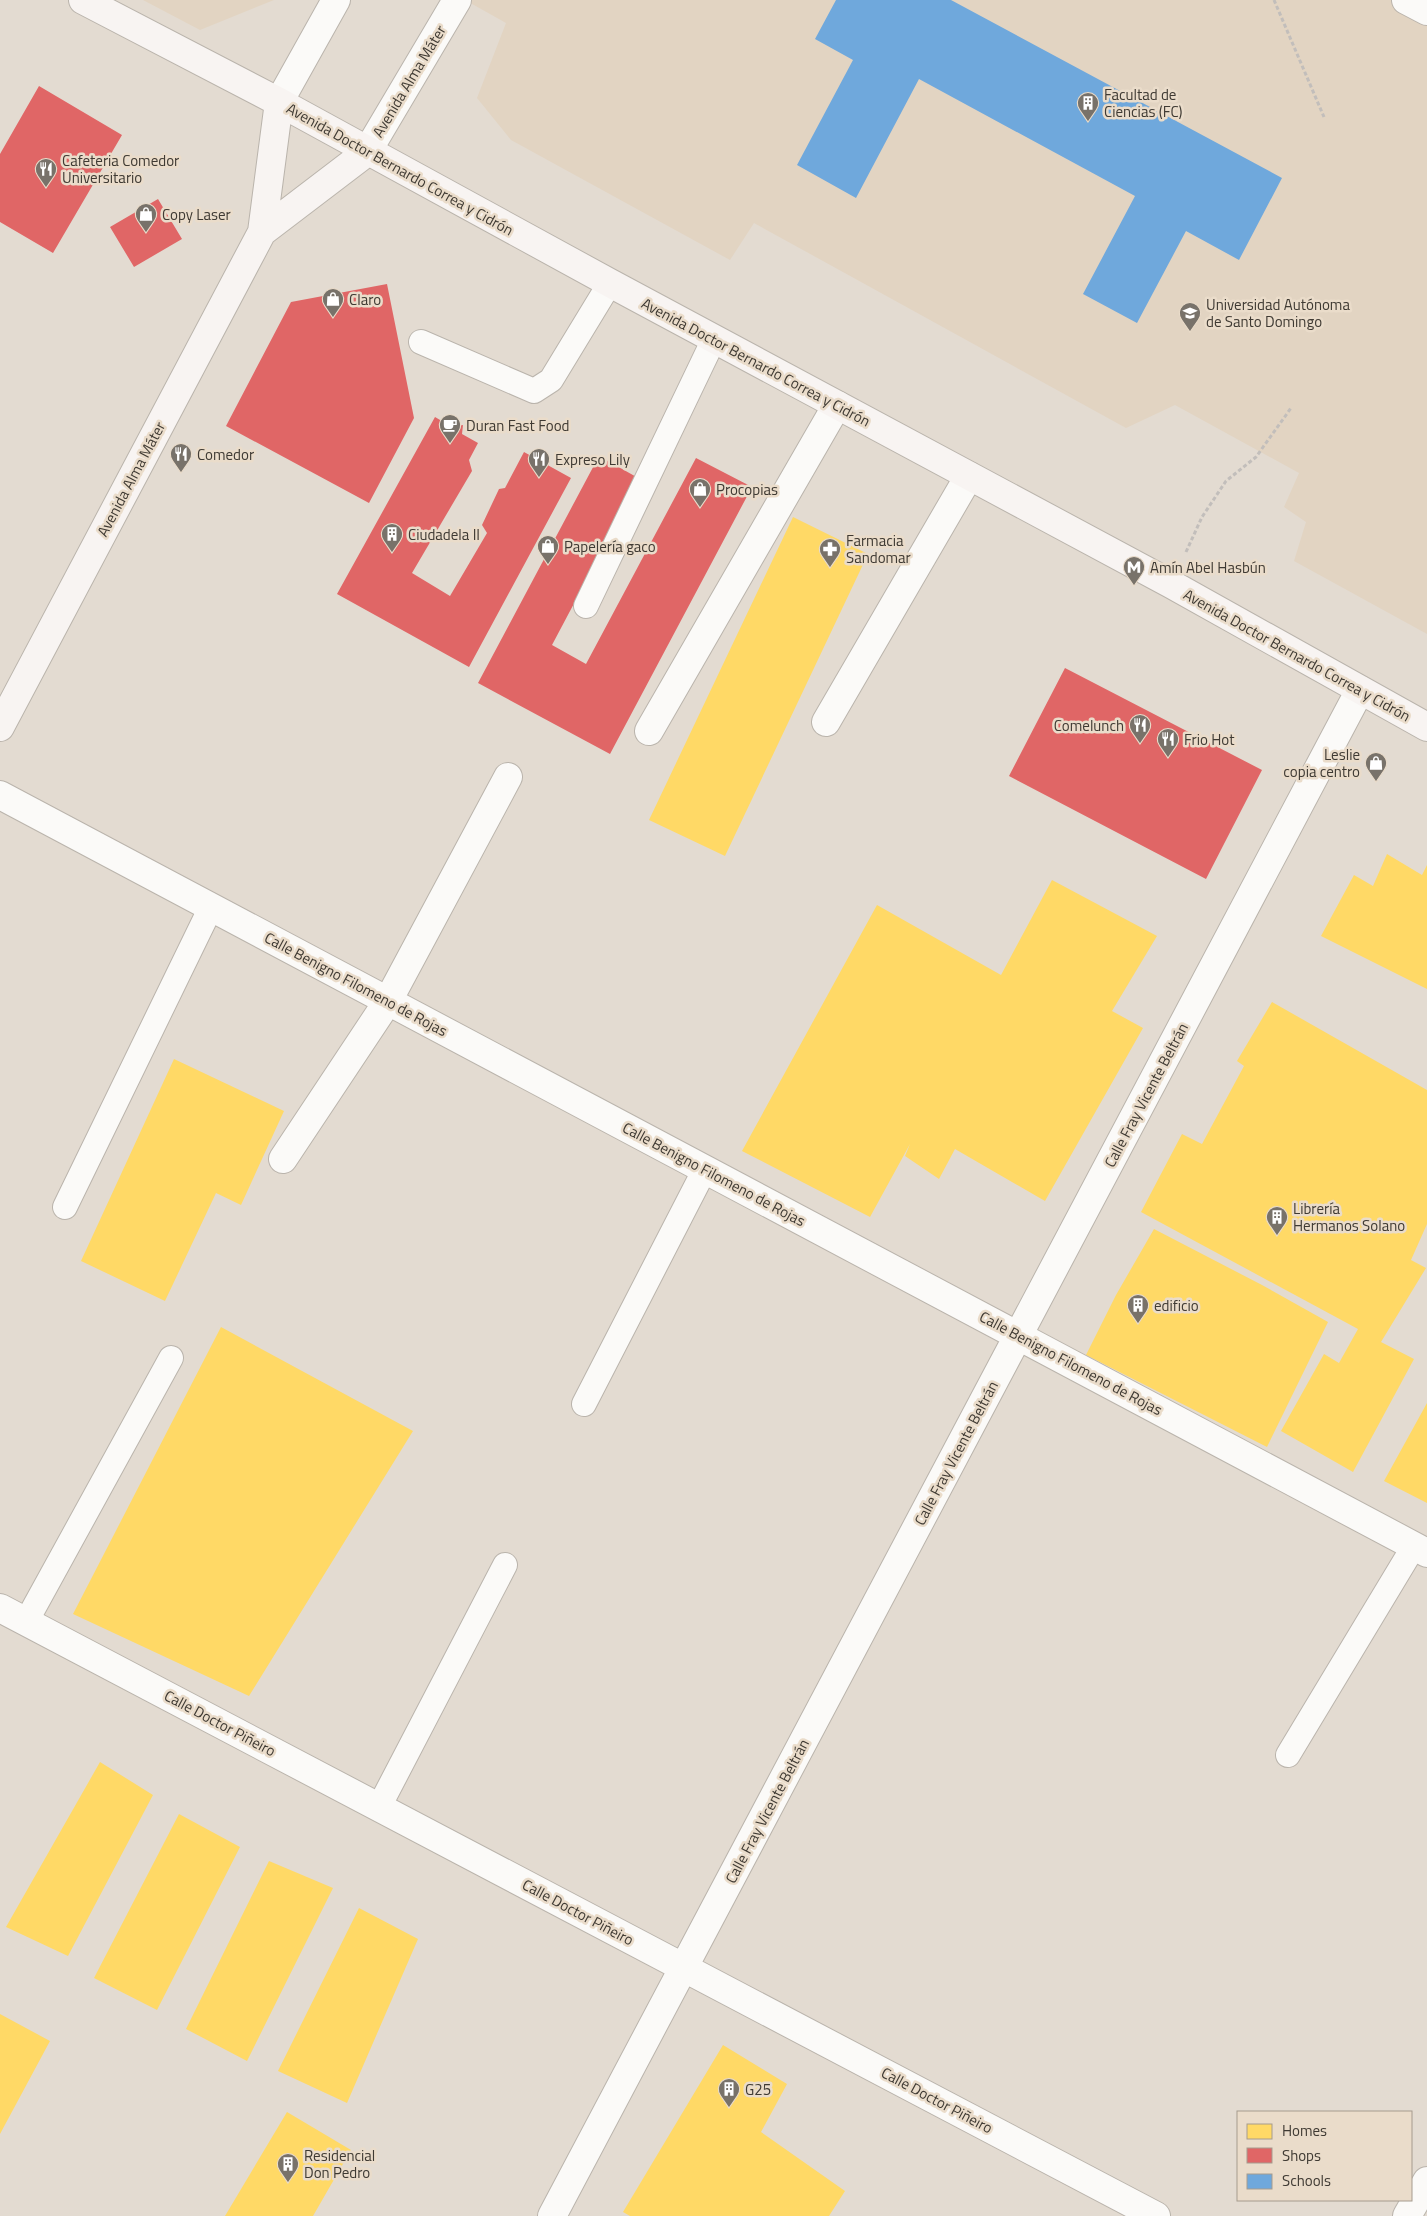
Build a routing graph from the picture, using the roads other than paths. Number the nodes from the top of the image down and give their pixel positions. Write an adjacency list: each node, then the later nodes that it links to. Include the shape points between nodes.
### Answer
1 (83, 0): 6 (main road, Avenida Doctor Bernardo Correa y Cidrón)
2 (336, 0): 6 (street, Avenida Alma Máter)
3 (457, 0): 7 (street, Avenida Alma Máter)
4 (1406, 0): 5 (street)
5 (1427, 11)
6 (279, 102): 7 (main road, Avenida Doctor Bernardo Correa y Cidrón); 8 (main road, Avenida Alma Máter)
7 (367, 152): 8 (main road, Avenida Alma Máter); 9 (main road, Avenida Doctor Bernardo Correa y Cidrón)
8 (262, 232): 17 (main road, Avenida Alma Máter)
9 (610, 283): 10 (main road, Avenida Doctor Bernardo Correa y Cidrón); 11 (lane, via 551,380 534,391)
10 (714, 339): 12 (main road, Avenida Doctor Bernardo Correa y Cidrón); 14 (lane)
11 (421, 342)
12 (837, 405): 13 (main road, Avenida Doctor Bernardo Correa y Cidrón); 19 (street)
13 (969, 476): 15 (main road, Avenida Doctor Bernardo Correa y Cidrón); 16 (street)
14 (586, 606)
15 (1360, 690): 18 (main road, Avenida Doctor Bernardo Correa y Cidrón); 27 (street, Calle Fray Vicente Beltrán)
16 (826, 722)
17 (0, 727)
18 (1427, 727)
19 (649, 730)
20 (508, 777): 23 (street)
21 (0, 795): 22 (street, Calle Benigno Filomeno de Rojas)
22 (211, 907): 23 (street, Calle Benigno Filomeno de Rojas); 26 (lane)
23 (388, 1001): 24 (street); 25 (street, Calle Benigno Filomeno de Rojas)
24 (283, 1159)
25 (705, 1169): 27 (street, Calle Benigno Filomeno de Rojas); 29 (lane)
26 (65, 1206)
27 (1018, 1335): 30 (street, Calle Benigno Filomeno de Rojas); 36 (street, Calle Fray Vicente Beltrán)
28 (171, 1358): 33 (lane)
29 (584, 1404)
30 (1421, 1549): 34 (lane)
31 (506, 1565): 35 (lane)
32 (0, 1608): 33 (street, Calle Doctor Piñeiro)
33 (26, 1622): 35 (street, Calle Doctor Piñeiro)
34 (1288, 1755)
35 (379, 1807): 36 (street, Calle Doctor Piñeiro)
36 (684, 1968): 38 (street, Calle Fray Vicente Beltrán); 39 (street, Calle Doctor Piñeiro)
37 (1427, 2181): 40 (street)
38 (552, 2216)
39 (1156, 2216)
40 (1407, 2216)

